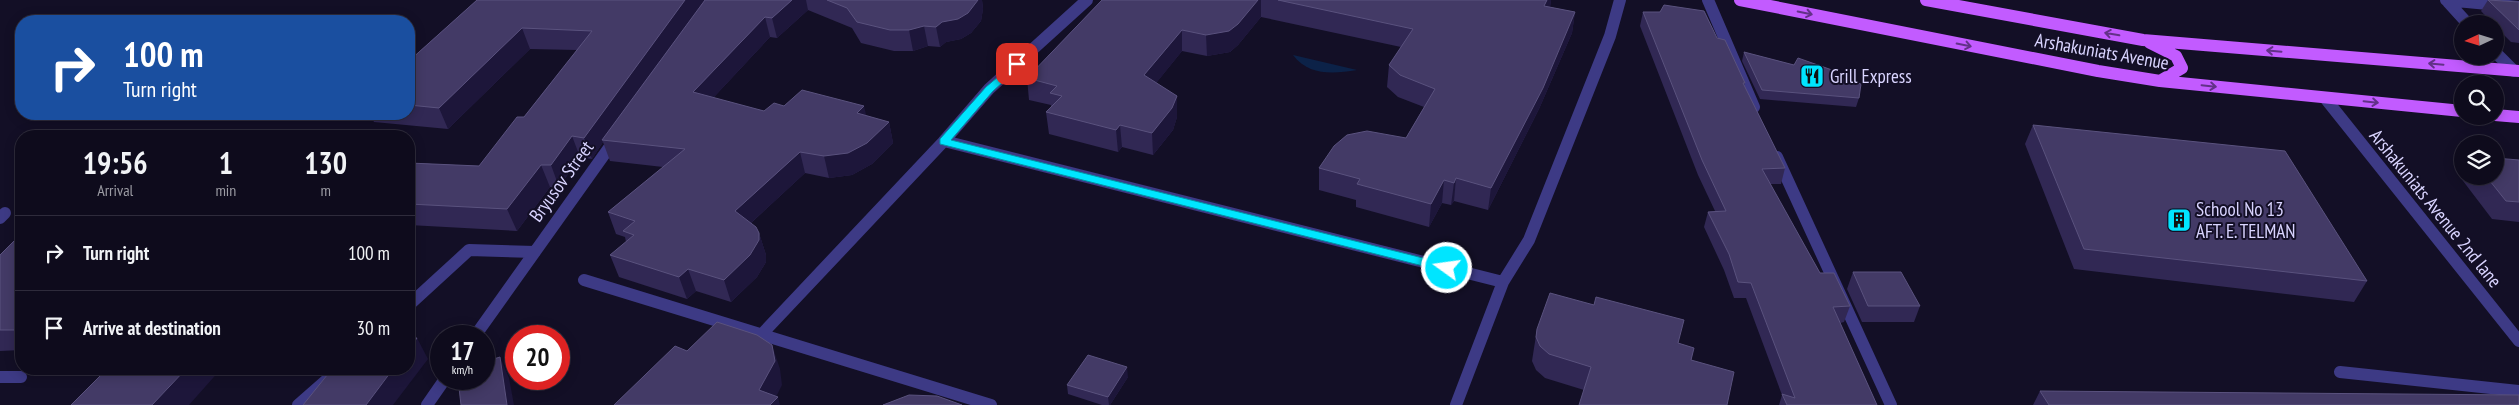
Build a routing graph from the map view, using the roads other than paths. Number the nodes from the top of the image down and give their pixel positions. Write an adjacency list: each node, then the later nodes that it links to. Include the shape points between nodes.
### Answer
1 (1087, 0): 19 (street, via 989,89)
2 (1620, 0): 23 (street, via 1610,36 1529,240)
3 (1708, 0): 17 (street)
4 (1740, 0): 12 (main road, Arshakuniats Avenue, one-way to 12)
5 (1926, 0): 9 (main road, Arshakuniats Avenue, one-way to 5)
6 (2447, 1): 7 (street); 8 (street)
7 (2519, 7)
8 (2460, 15)
9 (2143, 40): 11 (main road, Arshakuniats Avenue, one-way to 9); 12 (main road, via 2176,56 2182,68)
10 (2504, 60): 11 (street)
11 (2516, 71)
12 (2160, 81): 13 (main road, Arshakuniats Avenue, one-way to 13)
13 (2326, 98): 14 (main road, Arshakuniats Avenue, one-way to 14); 27 (street, Arshakuniats Avenue 2nd lane)
14 (2454, 111)
15 (2504, 116): 16 (main road)
16 (2519, 117)
17 (1759, 118)
18 (622, 130): 21 (street, Bryusov Street)
19 (944, 142): 23 (street); 26 (street)
20 (1772, 145): 38 (street)
21 (535, 252): 24 (street, via 470,250); 25 (street, Bryusov Street)
22 (584, 280): 26 (street)
23 (1503, 282): 37 (street)
24 (415, 300)
25 (484, 325)
26 (762, 334): 36 (street)
27 (2519, 341)
28 (2340, 372): 33 (street)
29 (332, 375): 34 (street)
30 (0, 377): 31 (street)
31 (21, 377)
32 (437, 390): 35 (street)
33 (2519, 391)
34 (298, 405)
35 (427, 405)
36 (991, 405)
37 (1456, 405)
38 (1891, 405)

